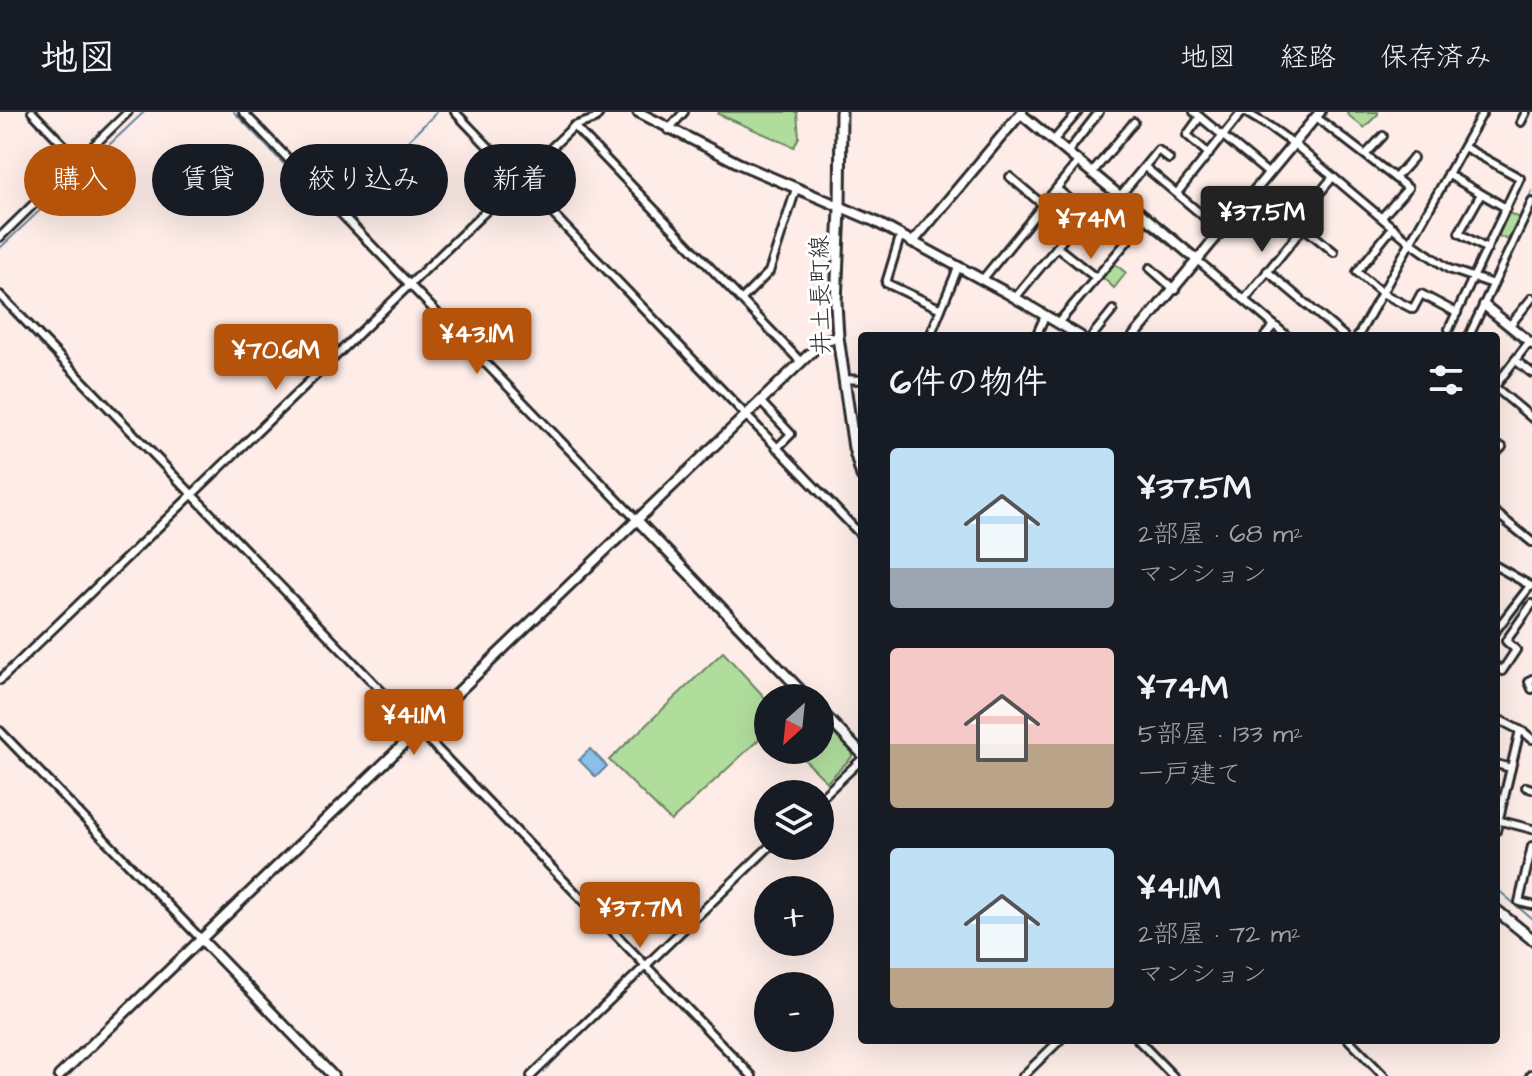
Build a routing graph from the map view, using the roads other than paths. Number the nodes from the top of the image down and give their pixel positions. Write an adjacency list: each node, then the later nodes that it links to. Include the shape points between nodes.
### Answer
1 (32, 112): 26 (street)
2 (128, 112): 27 (street)
3 (243, 112): 77 (street)
4 (455, 112): 28 (street)
5 (600, 112): 19 (street)
6 (638, 112): 21 (street)
7 (684, 112): 21 (street)
8 (841, 112): 52 (main road, 井土長町線)
9 (1078, 112): 25 (street)
10 (1099, 112): 32 (street)
11 (1243, 112): 24 (street); 30 (street)
12 (1483, 112): 31 (street)
13 (1020, 113): 25 (street); 65 (street)
14 (1529, 113): 18 (street)
15 (1318, 114): 30 (street); 34 (street)
16 (1197, 115): 22 (street); 24 (street)
17 (1134, 122): 39 (street)
18 (1521, 122)
19 (574, 126): 29 (street); 83 (street)
20 (1178, 128): 22 (street)
21 (668, 130): 45 (street)
22 (1187, 135): 33 (street)
23 (1383, 136): 34 (street)
24 (1223, 137): 33 (street); 40 (street)
25 (1053, 141): 32 (street)
26 (63, 144)
27 (95, 144)
28 (486, 144)
29 (555, 144)
30 (1294, 144): 40 (street); 43 (street)
31 (1464, 147): 41 (street); 53 (street, via 1520,178)
32 (1067, 153): 37 (street)
33 (1209, 154): 47 (street)
34 (1366, 154): 44 (street)
35 (1413, 158): 44 (street)
36 (1169, 159): 38 (street, via 1158,150)
37 (1078, 162): 39 (street); 46 (street)
38 (1145, 167): 47 (street); 49 (street)
39 (1092, 173): 49 (street)
40 (1269, 174): 61 (street)
41 (1447, 174): 48 (street); 64 (street)
42 (1010, 177): 51 (street)
43 (1333, 177): 57 (street); 60 (street, via 1296,221)
44 (1395, 178): 57 (street, via 1408,188)
45 (796, 189): 52 (street); 83 (street, via 769,272)
46 (1057, 189): 51 (street); 66 (street, via 1085,212)
47 (1177, 193): 61 (street)
48 (1481, 194): 53 (street); 67 (street, via 1459,233)
49 (1120, 196): 58 (street)
50 (1532, 202): 76 (street)
51 (1043, 205): 75 (street)
52 (840, 208): 63 (street); 104 (main road, 井土長町線)
53 (1506, 208): 67 (street)
54 (24, 213): 62 (street)
55 (480, 216): 77 (street)
56 (554, 216): 114 (street)
57 (1382, 217): 59 (street)
58 (1146, 219): 69 (street); 73 (street)
59 (1393, 227): 64 (street); 79 (street, via 1357,272)
60 (1303, 228): 68 (street); 72 (street)
61 (1221, 231): 69 (street)
62 (0, 237)
63 (900, 237): 65 (street); 86 (street, via 886,283)
64 (1410, 242): 74 (street, via 1449,269); 79 (street)
65 (912, 243): 70 (street)
66 (1057, 247): 73 (street); 81 (street)
67 (1487, 249): 74 (street)
68 (1334, 252)
69 (1197, 260): 78 (street); 84 (street)
70 (958, 268): 75 (street); 86 (street)
71 (1150, 268): 78 (street)
72 (1267, 271): 84 (street); 101 (street)
73 (1096, 278): 90 (street)
74 (1474, 278): 76 (street); 88 (street)
75 (982, 280): 81 (street)
76 (1490, 283): 85 (street)
77 (409, 284): 118 (street); 120 (street)
78 (1175, 290): 98 (street)
79 (1382, 293): 88 (street, via 1413,309 1421,294); 102 (street)
80 (0, 295): 118 (street)
81 (1015, 298): 89 (street)
82 (1532, 298): 92 (street)
83 (742, 299): 107 (street)
84 (1245, 299): 91 (street)
85 (1484, 305): 92 (street); 103 (street)
86 (941, 309): 94 (street)
87 (1113, 310): 97 (street)
88 (1457, 313): 93 (street)
89 (1045, 316): 90 (street); 95 (street)
90 (1058, 323): 96 (street)
91 (1274, 325): 99 (street); 100 (street)
92 (1510, 325): 105 (street)
93 (1449, 329)
94 (932, 332)
95 (1038, 332)
96 (1073, 332)
97 (1095, 332)
98 (1138, 332)
99 (1268, 332)
100 (1282, 332)
101 (1339, 332)
102 (1360, 332)
103 (1471, 332)
104 (838, 337): 107 (street, via 823,341); 109 (main road, 井土長町線)
105 (1531, 343): 106 (street)
106 (1515, 360): 108 (street); 111 (street)
107 (801, 362): 113 (street)
108 (1532, 373)
109 (843, 379): 110 (street); 117 (main road, 井土長町線)
110 (858, 381)
111 (1500, 381)
112 (1500, 390): 115 (street)
113 (760, 401): 114 (street); 116 (street, via 791,434)
114 (745, 415): 116 (street); 120 (street)
115 (1532, 418)
116 (777, 448): 121 (street)
117 (858, 458)
118 (192, 493): 129 (street); 134 (street)
119 (1500, 516): 122 (street)
120 (637, 520): 130 (street); 134 (street)
121 (858, 532)
122 (1532, 542)
123 (1500, 568): 124 (street)
124 (1531, 586): 126 (street)
125 (1532, 604): 127 (street, via 1506,641 1516,650)
126 (1500, 625)
127 (1500, 669)
128 (1532, 679): 131 (street)
129 (0, 680)
130 (795, 684)
131 (1532, 689)
132 (1500, 720): 135 (street)
133 (834, 725): 138 (street)
134 (419, 730): 152 (street); 154 (street)
135 (1520, 730): 137 (street); 141 (street)
136 (0, 731): 152 (street)
137 (1532, 739)
138 (858, 752)
139 (858, 760): 142 (street)
140 (1500, 765): 141 (street)
141 (1511, 768): 144 (street)
142 (834, 785)
143 (1500, 786): 144 (street)
144 (1506, 787): 145 (street)
145 (1500, 810)
146 (1500, 822): 147 (street)
147 (1532, 829)
148 (1532, 846): 150 (street, via 1519,902)
149 (755, 860): 154 (street)
150 (1532, 905)
151 (1500, 913): 153 (main road)
152 (200, 938): 158 (street); 159 (street)
153 (1532, 939)
154 (645, 965): 160 (street); 161 (street)
155 (1056, 1044): 162 (street)
156 (1142, 1044): 163 (street)
157 (1353, 1044): 164 (street)
158 (59, 1076)
159 (333, 1076)
160 (531, 1076)
161 (752, 1076)
162 (1023, 1076)
163 (1173, 1076)
164 (1384, 1076)

